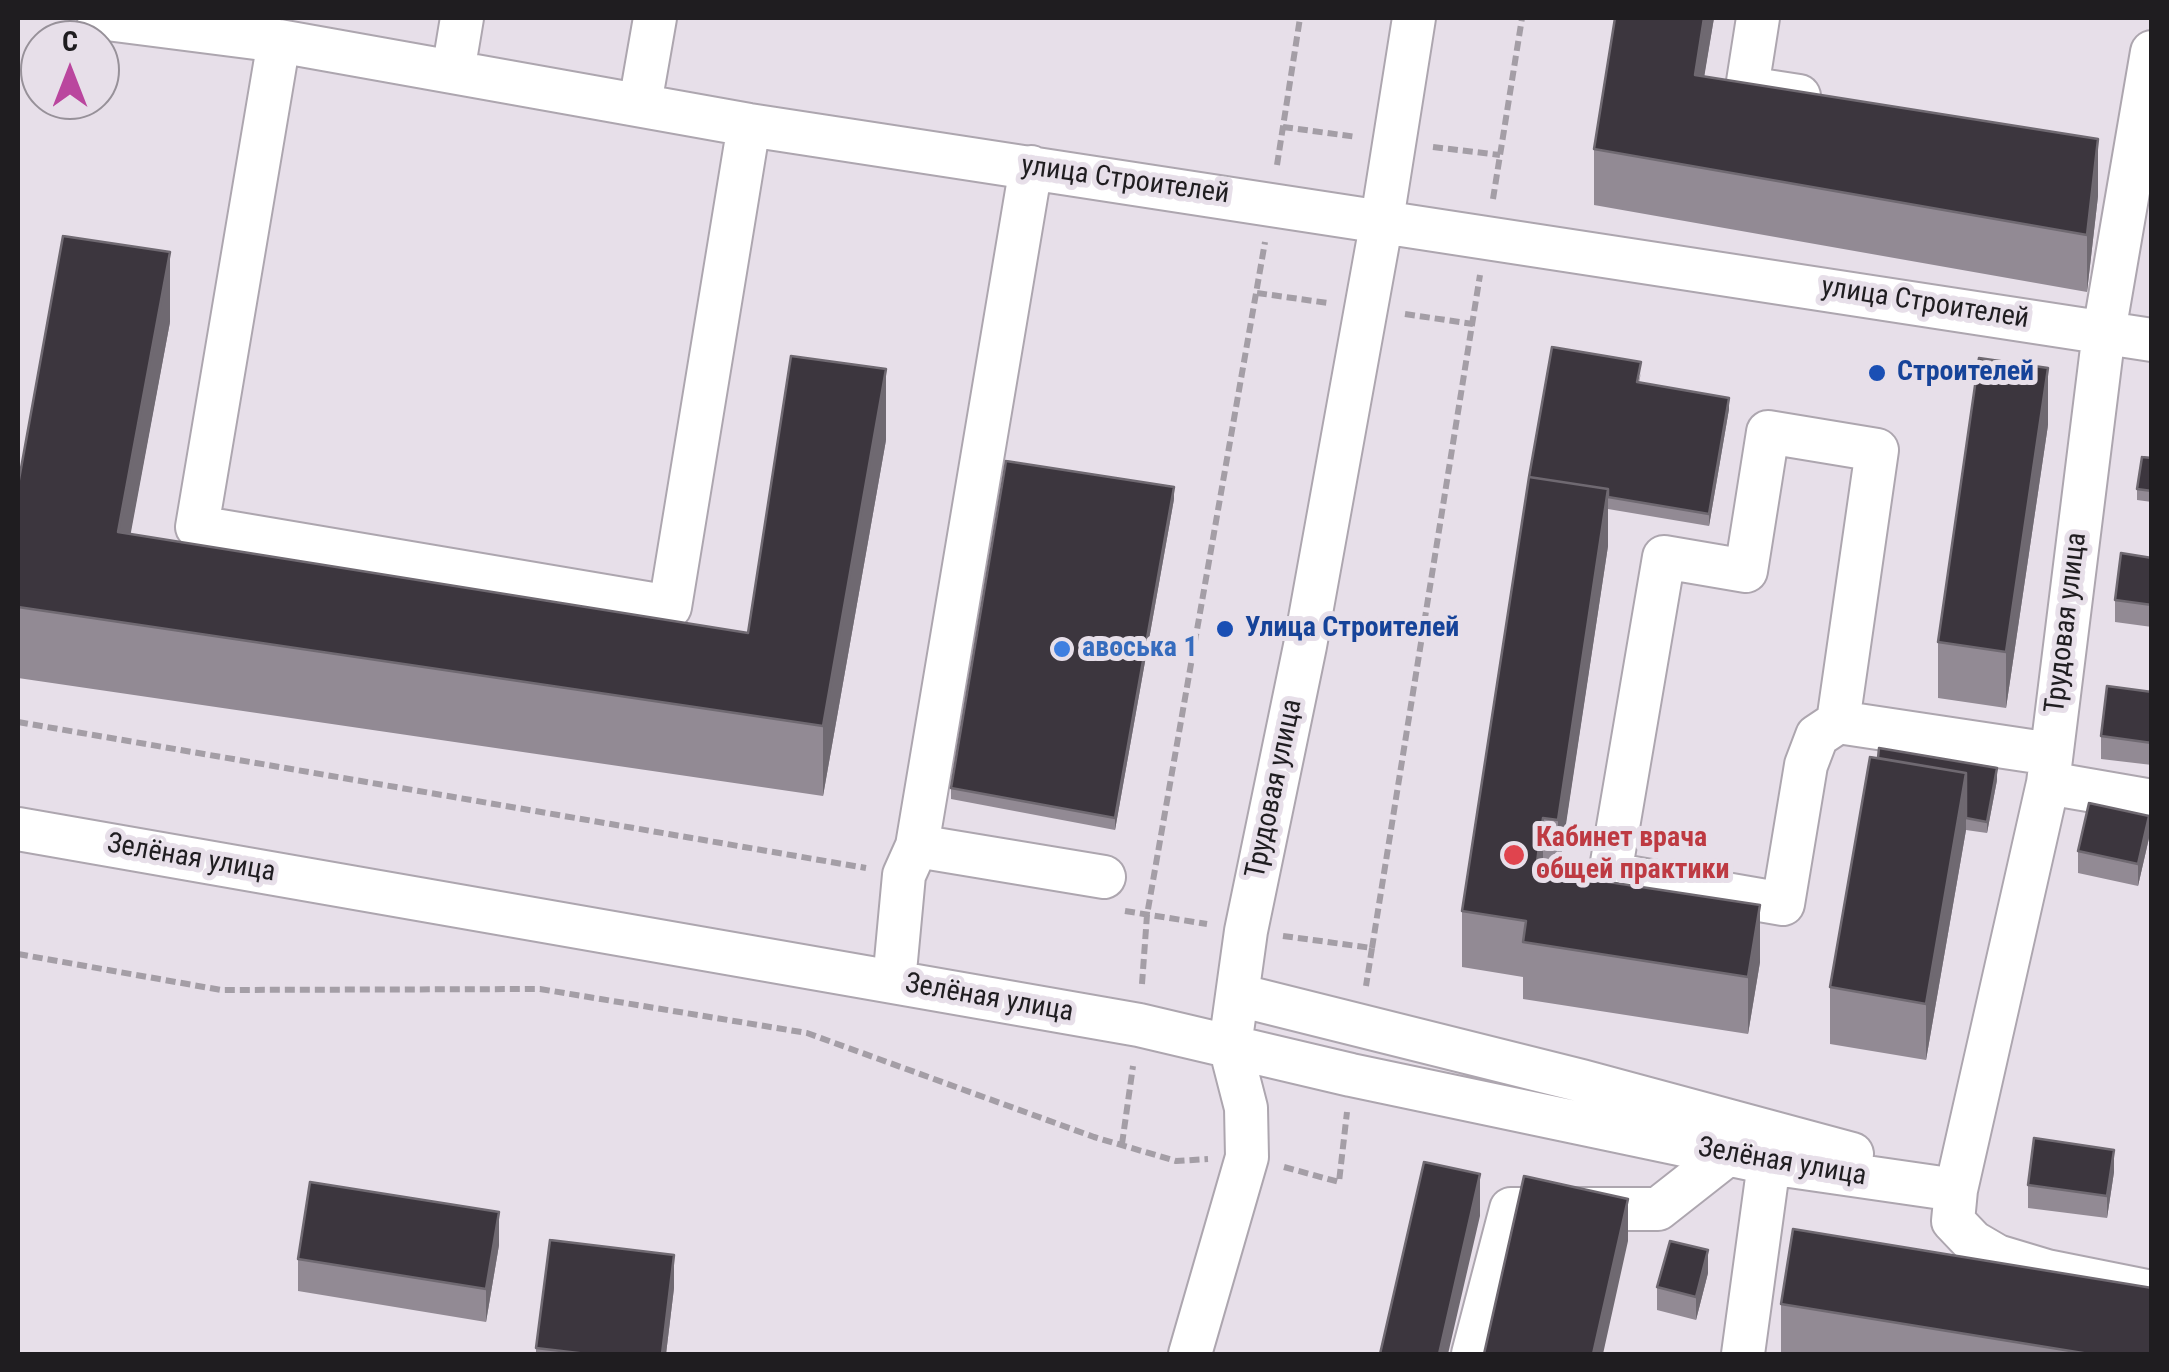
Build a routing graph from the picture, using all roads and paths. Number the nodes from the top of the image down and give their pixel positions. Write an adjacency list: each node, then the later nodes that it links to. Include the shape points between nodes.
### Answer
1 (99, 18): 8 (street, улица Строителей)
2 (462, 18): 10 (street)
3 (655, 18): 12 (street)
4 (1300, 18): 15 (path)
5 (1414, 18): 16 (street, Трудовая улица)
6 (1522, 18): 17 (path)
7 (1758, 18): 11 (street, via 1747,88)
8 (279, 41): 10 (street, улица Строителей); 13 (street, via 197,527 670,607)
9 (2152, 52): 18 (street, Трудовая улица, via 2115,147)
10 (453, 72): 12 (street, улица Строителей)
11 (1844, 103)
12 (640, 104): 13 (street, улица Строителей)
13 (749, 125): 14 (street, улица Строителей)
14 (1031, 167): 15 (street, улица Строителей); 25 (street)
15 (1272, 203): 16 (street, улица Строителей); 27 (path)
16 (1382, 220): 17 (street, улица Строителей); 28 (street, Трудовая улица)
17 (1486, 236): 18 (street, улица Строителей); 29 (path)
18 (2104, 332): 19 (street, улица Строителей); 22 (street, Трудовая улица)
19 (2152, 340)
20 (18, 722): 25 (path)
21 (1838, 722): 21 (street, via 1818,736 1806,765 1783,904 1610,874 1664,558 1746,570 1768,432 1877,450); 22 (street)
22 (2049, 769): 23 (street); 40 (street, Трудовая улица)
23 (2152, 801)
24 (18, 829): 31 (street, Зелёная улица)
25 (910, 860): 26 (street); 31 (street)
26 (1107, 893): 27 (path)
27 (1147, 915): 28 (path); 34 (path)
28 (1246, 930): 29 (path); 32 (street, Трудовая улица)
29 (1372, 948): 33 (path)
30 (18, 954): 37 (path, via 222,990 540,988 807,1033)
31 (894, 982): 34 (street, Зелёная улица)
32 (1238, 995): 33 (street, Зелёная улица); 35 (street, Трудовая улица)
33 (1360, 1024): 40 (street, Зелёная улица, via 1779,1132)
34 (1139, 1025): 35 (street, Зелёная улица); 37 (path)
35 (1230, 1046): 36 (street, Зелёная улица); 38 (street, Трудовая улица, via 1246,1108)
36 (1351, 1076): 38 (path, via 1339,1182); 39 (street, Зелёная улица)
37 (1122, 1144): 38 (path, via 1176,1161)
38 (1247, 1157): 42 (street, Трудовая улица)
39 (1748, 1159): 40 (street, Зелёная улица); 43 (street, via 1658,1209 1510,1209); 44 (street)
40 (1956, 1190): 41 (street, via 1953,1222 1998,1256)
41 (2152, 1292)
42 (1190, 1354)
43 (1473, 1354)
44 (1743, 1354)

